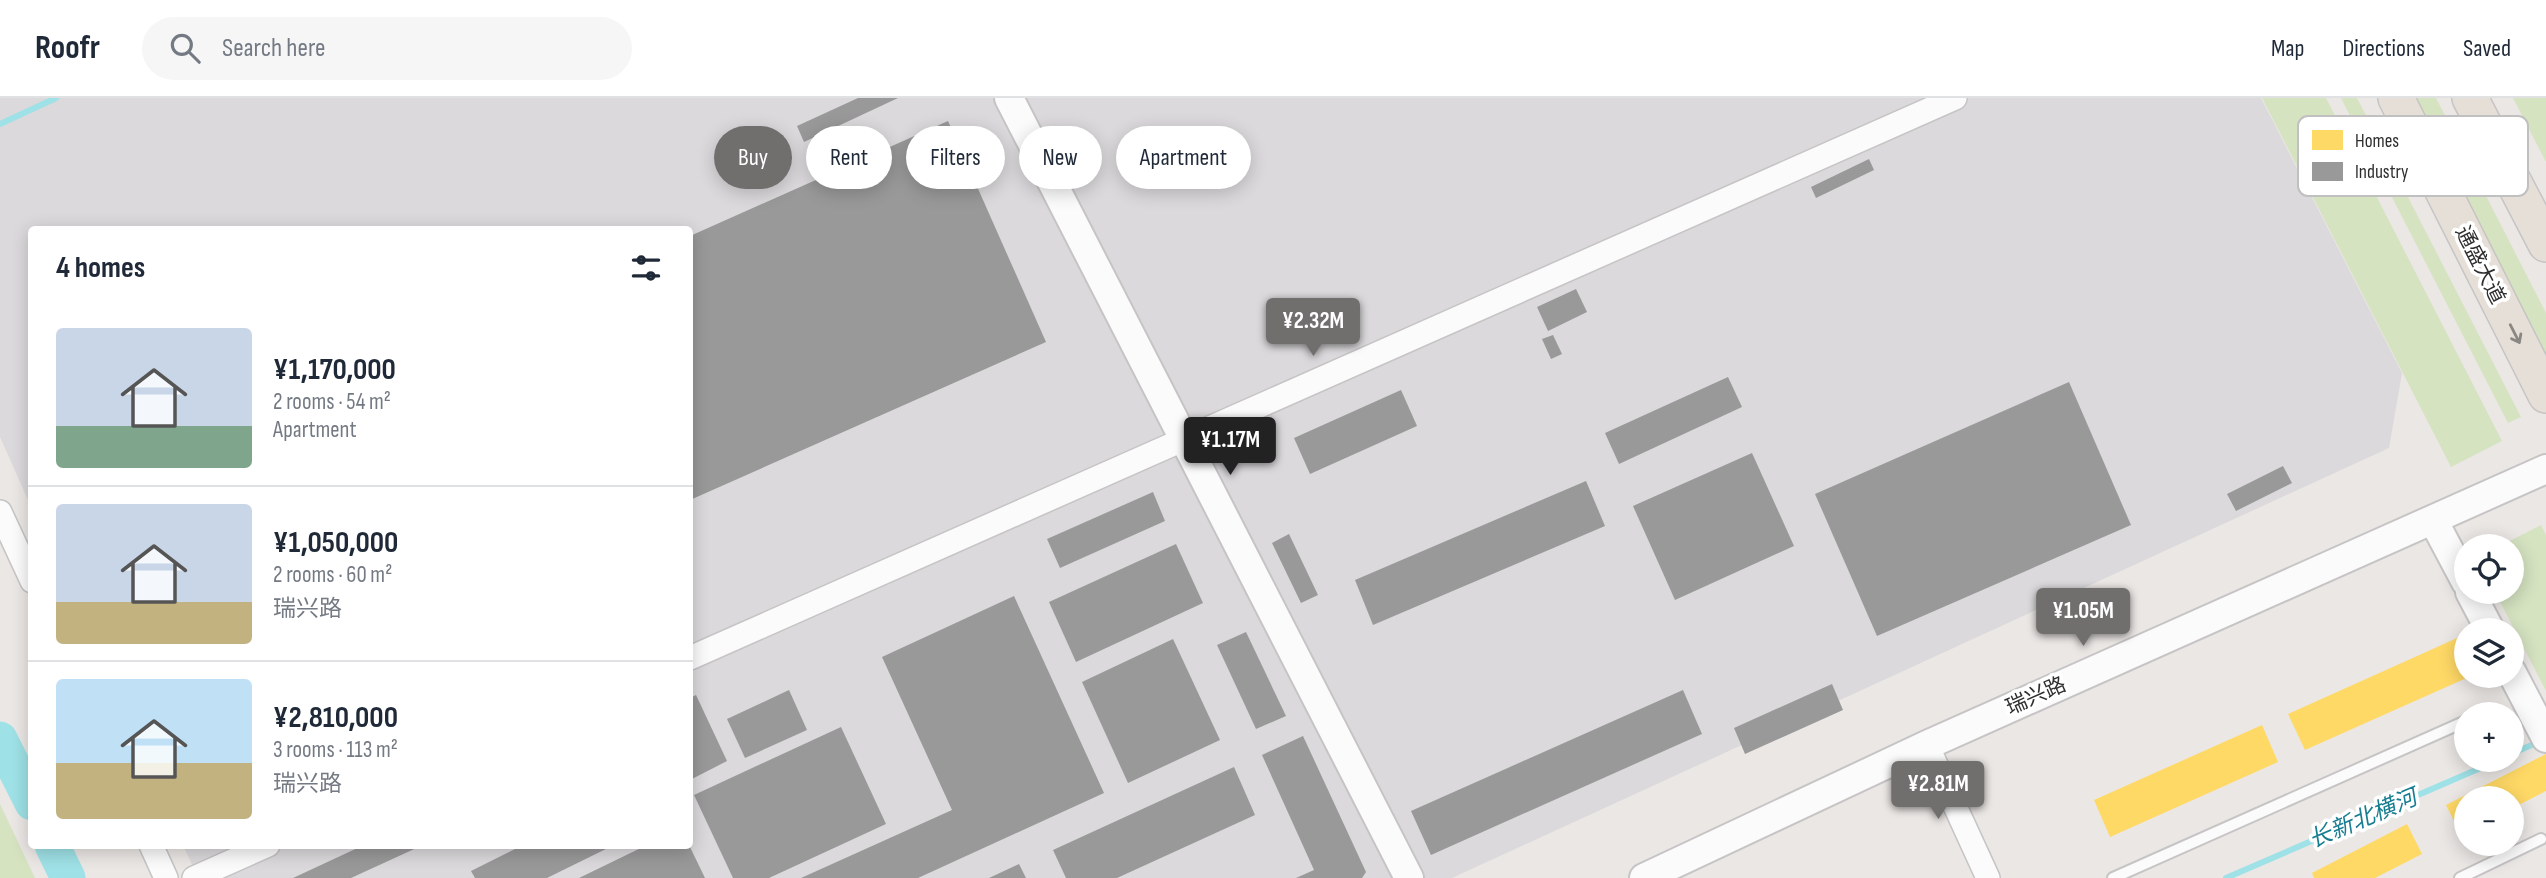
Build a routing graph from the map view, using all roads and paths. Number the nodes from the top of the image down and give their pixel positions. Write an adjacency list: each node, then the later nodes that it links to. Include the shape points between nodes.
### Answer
1 (1009, 98): 11 (street)
2 (1955, 98): 11 (street)
3 (2396, 98): 5 (main road, 通盛大道, one-way to 5)
4 (2470, 98): 6 (main road)
5 (2405, 116)
6 (2479, 116)
7 (2445, 196): 10 (main road, 通盛大道, one-way to 10)
8 (2521, 196): 9 (main road)
9 (2546, 244)
10 (2546, 395)
11 (1183, 439): 17 (street); 27 (street)
12 (2546, 469): 14 (street, 瑞兴路)
13 (0, 512): 16 (street)
14 (2433, 520): 15 (street); 21 (street, 瑞兴路)
15 (2454, 559)
16 (28, 572)
17 (693, 657)
18 (2520, 688): 19 (street)
19 (2540, 726)
20 (2454, 727): 30 (lane)
21 (1927, 745): 28 (street, 瑞兴路); 29 (street)
22 (2541, 838): 31 (lane)
23 (153, 849): 25 (street)
24 (259, 849): 26 (street)
25 (166, 878)
26 (194, 878)
27 (1409, 878)
28 (1644, 878)
29 (1988, 878)
30 (2113, 878)
31 (2460, 878)

